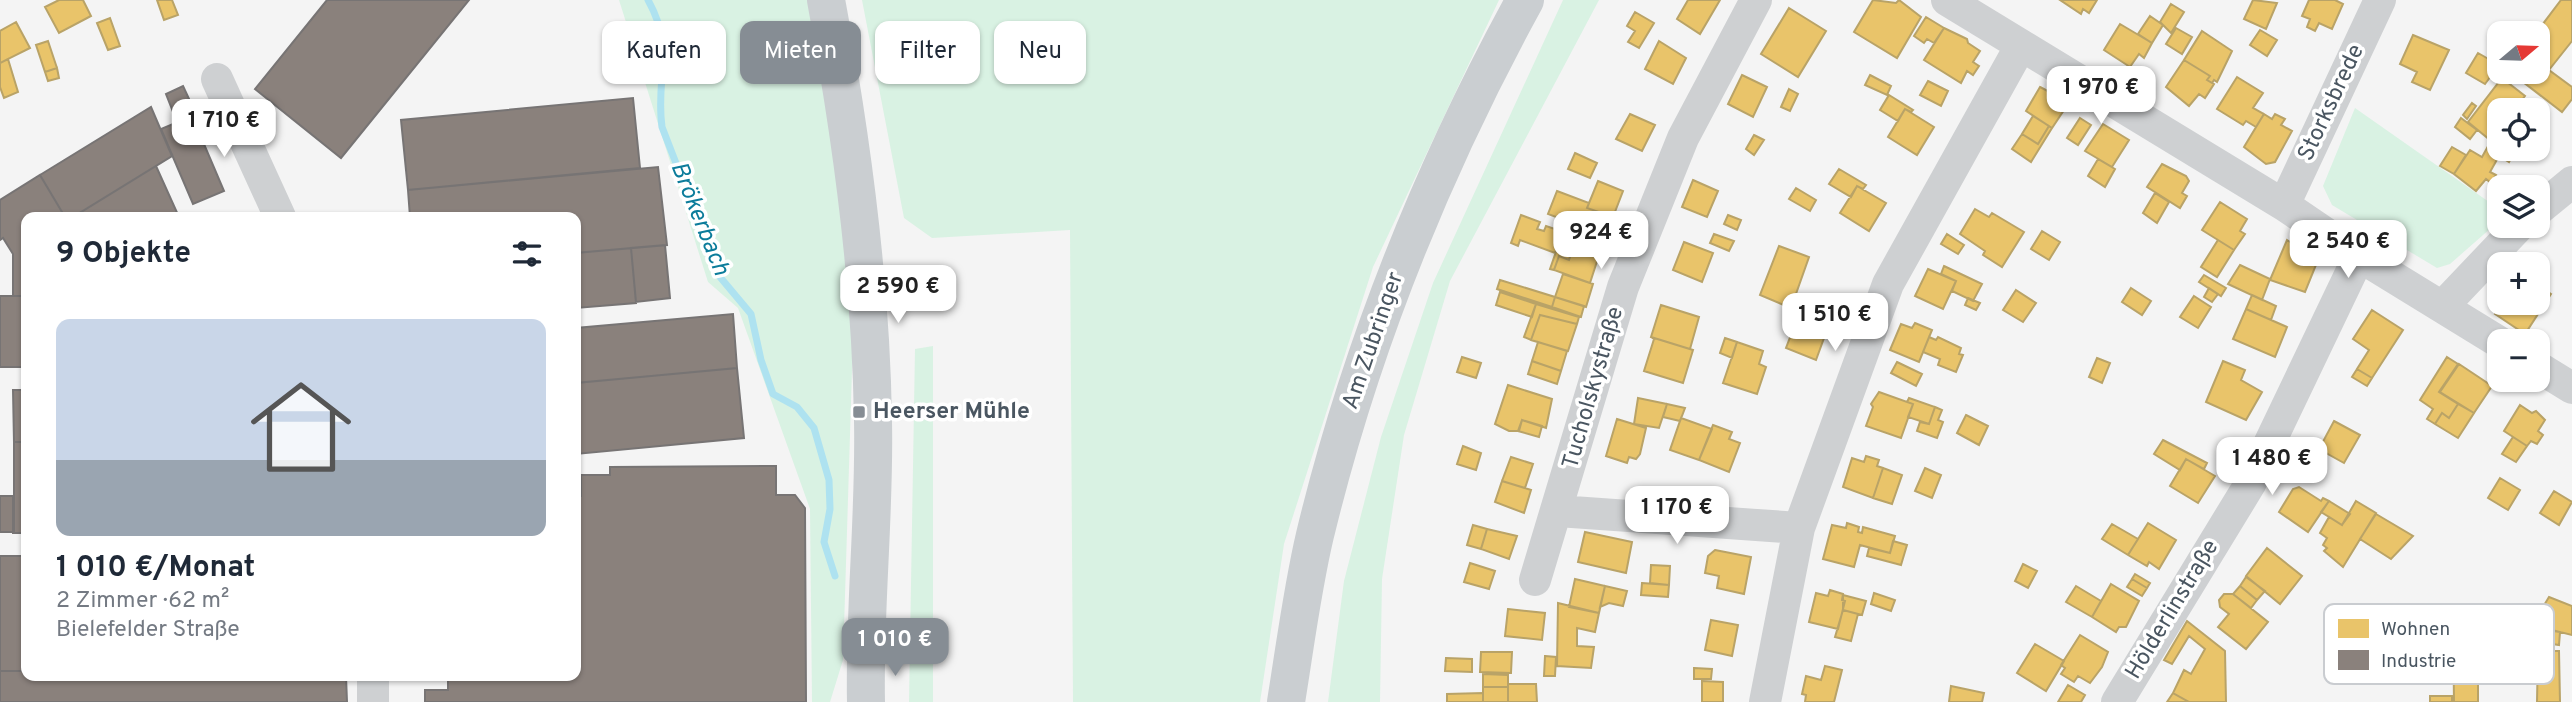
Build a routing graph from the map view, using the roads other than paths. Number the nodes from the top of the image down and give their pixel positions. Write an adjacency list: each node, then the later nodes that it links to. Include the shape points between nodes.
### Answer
1 (826, 0): 21 (main road, via 855,177 869,328 874,512)
2 (1525, 0): 26 (main road, Am Zubringer, via 1459,129 1400,266 1355,389 1315,537)
3 (1756, 0): 18 (street, Tucholskystraße, via 1684,138 1623,287)
4 (1947, 0): 6 (street)
5 (2380, 0): 10 (street, Storksbrede)
6 (2021, 47): 10 (street); 19 (street, via 1888,284)
7 (217, 79): 11 (street)
8 (2572, 183): 9 (street)
9 (2550, 201)
10 (2284, 205): 13 (street)
11 (278, 212)
12 (2508, 238): 14 (street)
13 (2359, 256): 14 (street); 28 (street, Hölderlinstraße, via 2249,484)
14 (2442, 307): 15 (street)
15 (2487, 335)
16 (2550, 374): 17 (street)
17 (2572, 388)
18 (1558, 511): 19 (street); 20 (street, Tucholskystraße)
19 (1799, 528): 27 (street)
20 (1535, 580)
21 (865, 655): 24 (main road); 25 (main road)
22 (373, 681): 23 (street)
23 (373, 702)
24 (852, 702)
25 (866, 702)
26 (1286, 702)
27 (1765, 702)
28 (2117, 702)

